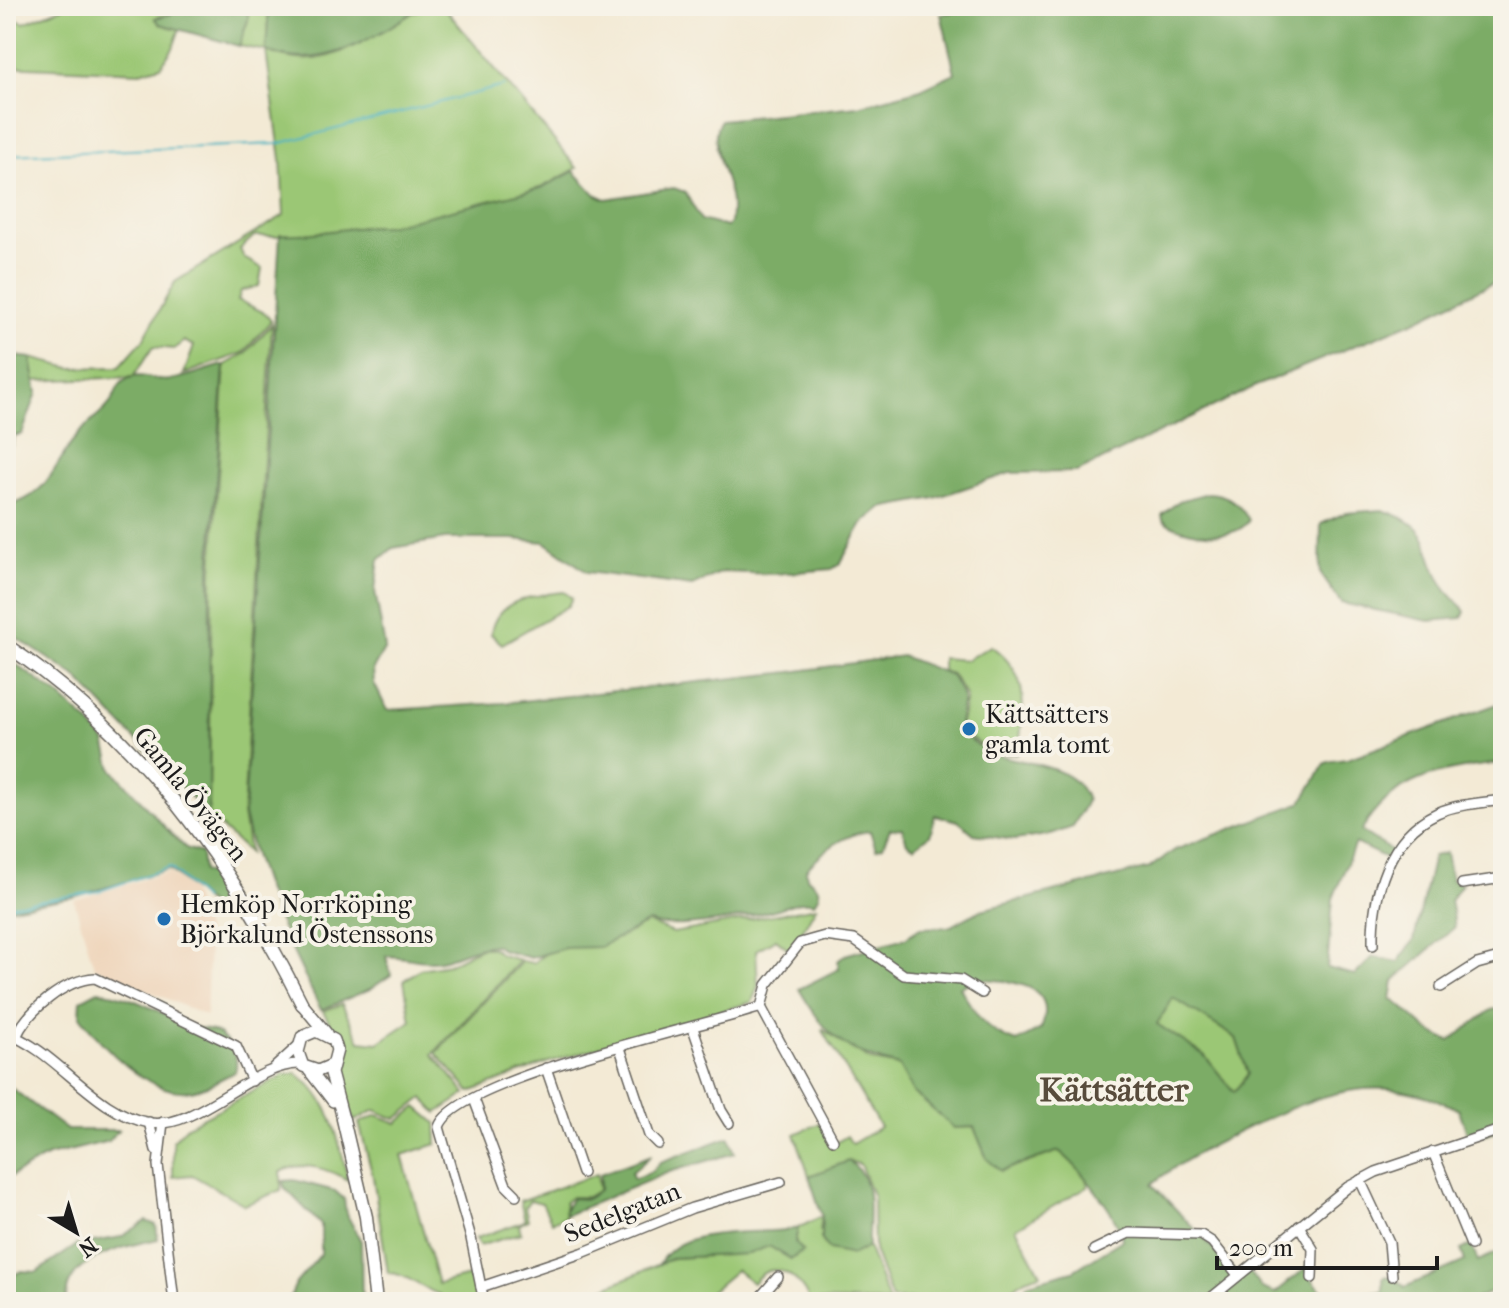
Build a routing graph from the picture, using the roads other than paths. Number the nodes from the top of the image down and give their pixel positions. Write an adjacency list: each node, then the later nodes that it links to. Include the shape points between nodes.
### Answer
1 (6, 645): 9 (main road, Gamla Övägen, via 108,727 200,831 247,901)
2 (1503, 800): 5 (street, via 1434,814 1401,840 1378,894)
3 (1503, 878): 4 (street)
4 (1462, 884)
5 (1373, 945)
6 (1503, 957): 7 (street, via 1477,964)
7 (1441, 987)
8 (982, 993): 10 (street, via 961,980 904,975 843,936 816,937 800,943 767,985)
9 (302, 1004): 12 (street, Gamla Övägen); 14 (street, Gamla Övägen, via 305,1028)
10 (761, 1007): 11 (street); 27 (street)
11 (693, 1028): 15 (street); 25 (street)
12 (326, 1033): 14 (street, via 316,1031); 16 (street, Gamla Övägen, via 336,1045)
13 (11, 1035): 20 (street, via 54,995 95,978 236,1046); 23 (street, via 46,1055 110,1106)
14 (300, 1042): 17 (street, Gamla Övägen); 19 (street)
15 (620, 1048): 18 (street); 28 (street, via 649,1135)
16 (332, 1065): 17 (street, via 318,1071); 22 (street, Gamla Övägen)
17 (305, 1066): 19 (street); 22 (street, Gamla Övägen)
18 (546, 1068): 21 (street); 31 (street)
19 (271, 1070): 20 (street)
20 (252, 1081): 24 (street)
21 (474, 1099): 34 (street, via 506,1185); 42 (street, via 446,1116 439,1127)
22 (343, 1119): 43 (main road, Gamla Övägen, via 366,1217)
23 (149, 1122): 24 (street); 30 (street)
24 (163, 1122): 30 (street)
25 (729, 1123)
26 (1503, 1130): 29 (street)
27 (833, 1140)
28 (658, 1144)
29 (1433, 1152): 32 (street); 36 (street)
30 (157, 1153): 44 (street)
31 (582, 1173)
32 (1360, 1180): 35 (street); 39 (street, via 1389,1242)
33 (781, 1182): 42 (street, Sedelgatan, via 692,1208)
34 (516, 1195)
35 (1299, 1226): 38 (street); 41 (street, via 1313,1249)
36 (1471, 1245)
37 (1094, 1250): 38 (street, via 1129,1233 1201,1235)
38 (1238, 1275): 47 (street)
39 (1392, 1276)
40 (778, 1277): 46 (street)
41 (1312, 1278)
42 (481, 1287): 45 (street)
43 (376, 1299)
44 (174, 1302)
45 (484, 1302)
46 (756, 1302)
47 (1206, 1302)

